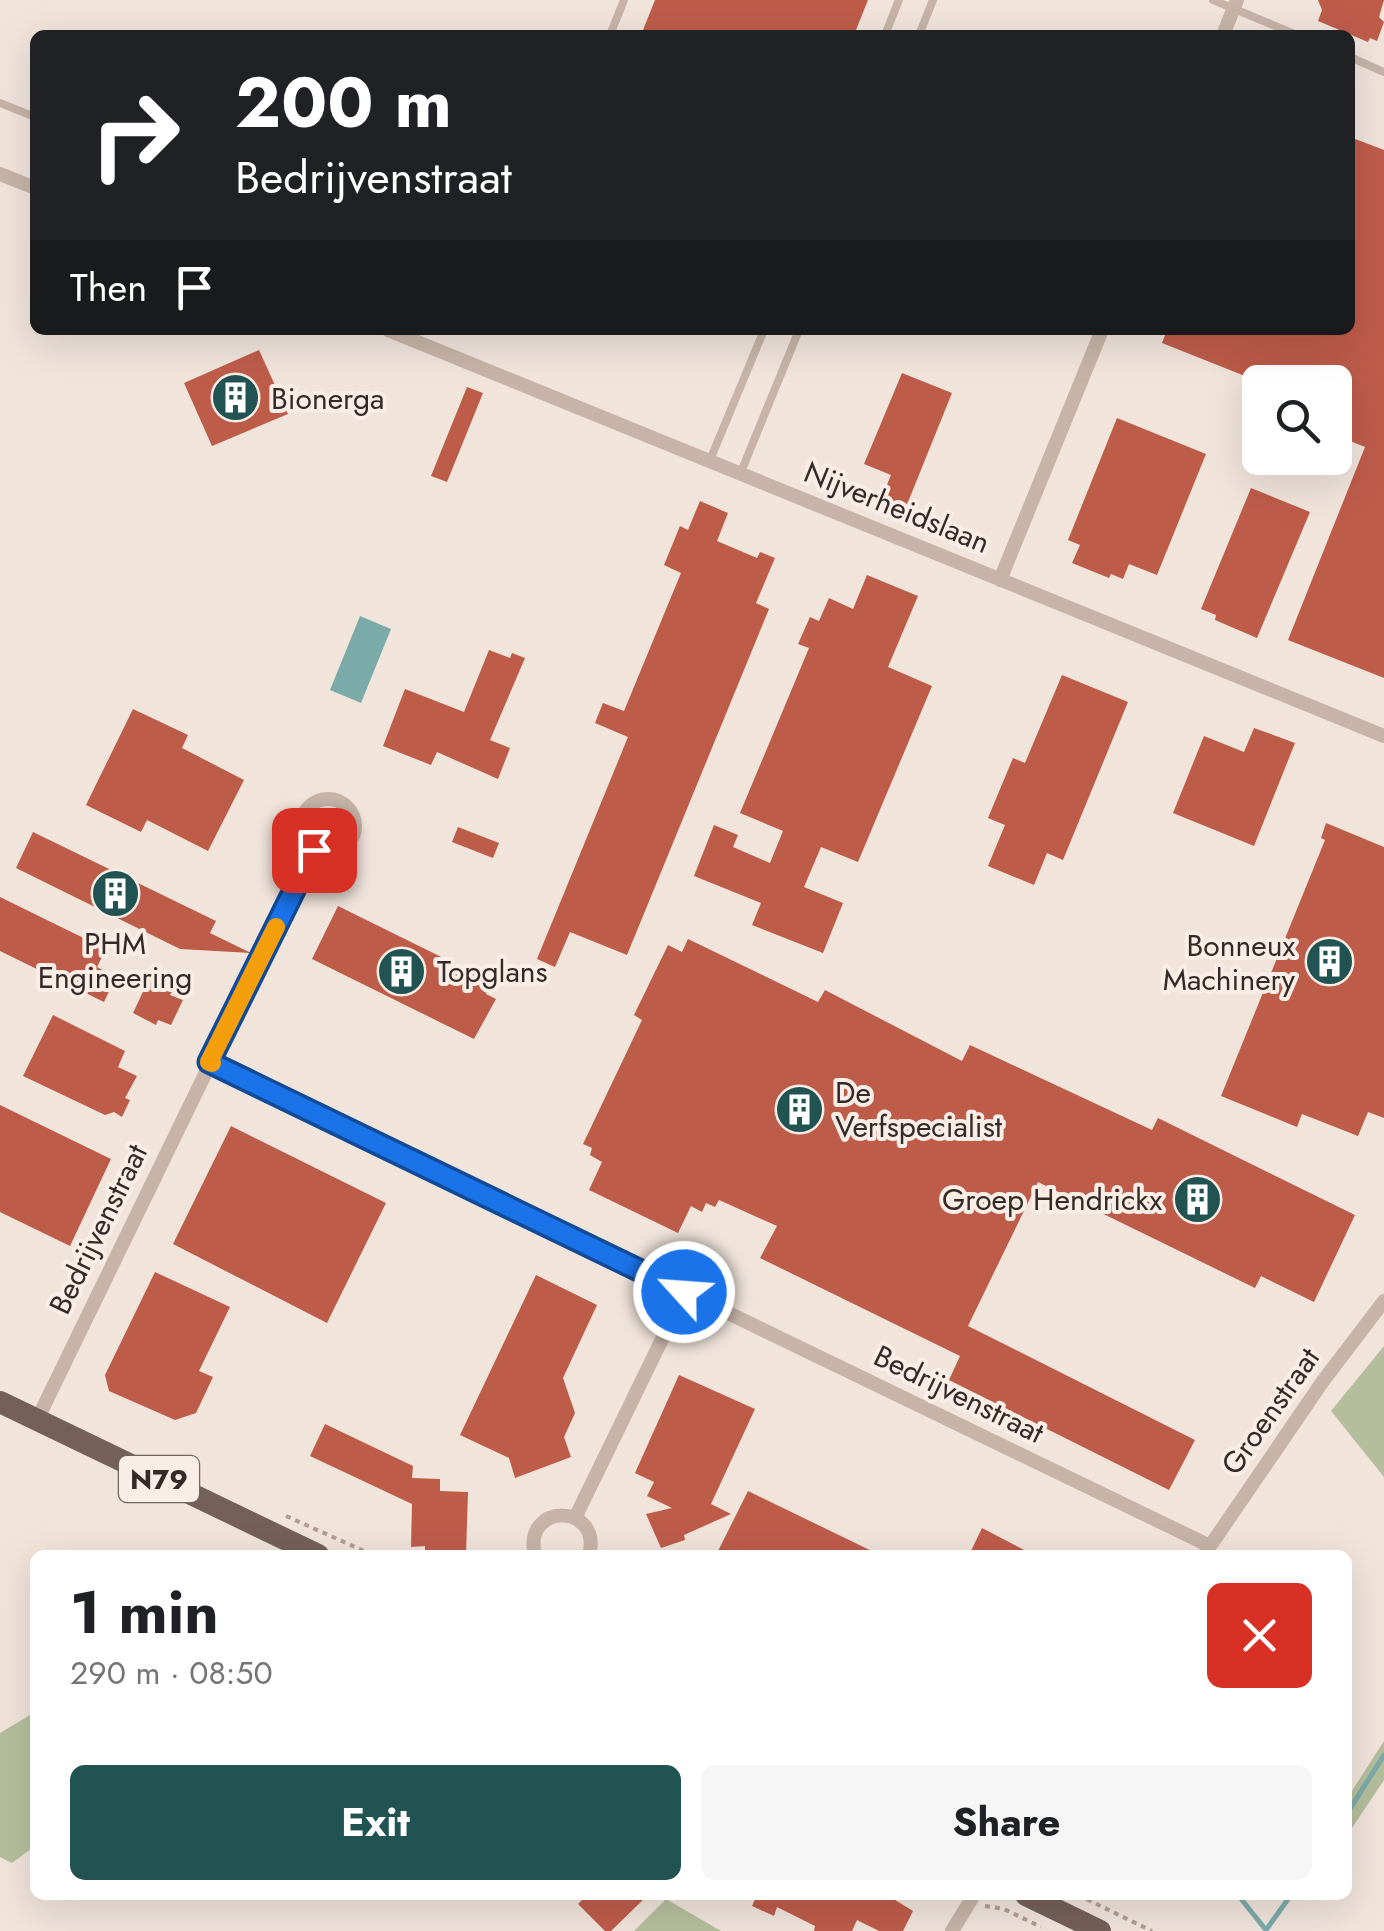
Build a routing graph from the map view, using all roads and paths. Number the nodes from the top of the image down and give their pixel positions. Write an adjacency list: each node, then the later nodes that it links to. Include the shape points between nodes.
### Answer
1 (624, 0): 6 (lane)
2 (899, 0): 7 (lane)
3 (933, 0): 8 (lane)
4 (1213, 0): 5 (lane)
5 (1235, 4): 9 (street); 10 (lane)
6 (612, 30)
7 (887, 30)
8 (920, 30)
9 (1224, 30)
10 (1287, 30)
11 (1355, 59): 12 (lane)
12 (1384, 72)
13 (0, 103): 14 (lane)
14 (30, 116)
15 (0, 174): 16 (street)
16 (30, 186)
17 (400, 335): 21 (street, Nijverheidslaan)
18 (762, 335): 21 (lane)
19 (796, 335): 22 (lane)
20 (1100, 335): 23 (street)
21 (710, 460): 22 (street, Nijverheidslaan)
22 (741, 472): 23 (street, Nijverheidslaan)
23 (1000, 580): 24 (street, Nijverheidslaan)
24 (1384, 736)
25 (314, 850): 26 (street, Bedrijvenstraat)
26 (209, 1062): 27 (street, Bedrijvenstraat); 30 (street, Bedrijvenstraat)
27 (684, 1292): 31 (street); 35 (street, Bedrijvenstraat)
28 (1384, 1301): 35 (street, Groenstraat)
29 (0, 1402): 30 (main road, N79)
30 (37, 1420): 32 (main road, N79)
31 (575, 1518): 33 (street, via 549,1518 533,1538); 34 (street, via 591,1538)
32 (308, 1550)
33 (534, 1550)
34 (590, 1550)
35 (1207, 1550)
36 (971, 1900): 40 (street)
37 (975, 1900): 41 (path)
38 (1036, 1900): 42 (main road)
39 (1088, 1900): 43 (path)
40 (952, 1931)
41 (1050, 1931)
42 (1100, 1931)
43 (1152, 1931)

